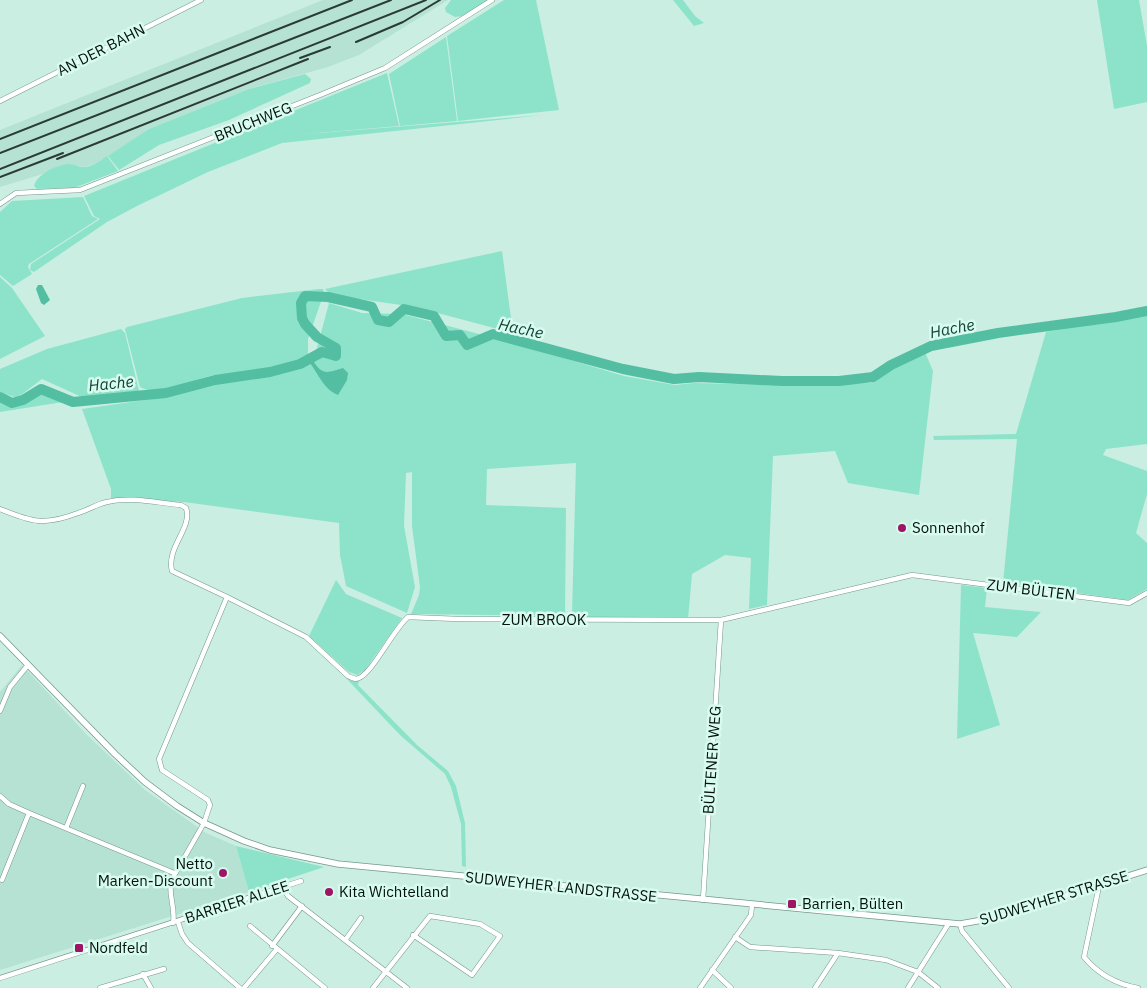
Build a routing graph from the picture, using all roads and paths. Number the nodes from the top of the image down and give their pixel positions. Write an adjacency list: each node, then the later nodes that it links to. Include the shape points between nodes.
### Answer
1 (201, 0): 3 (street, AN DER BAHN)
2 (492, 0): 4 (street, BRUCHWEG, via 385,68 320,95 80,190 16,193)
3 (0, 101)
4 (0, 204)
5 (0, 509): 8 (street, ZUM BROOK, via 30,521 42,522 114,501 181,505 186,508 187,520 169,560 172,571)
6 (912, 575): 7 (street, ZUM BÜLTEN, via 1130,603); 9 (street, ZUM BROOK)
7 (1147, 593)
8 (227, 597): 9 (street, ZUM BROOK, via 306,637 355,679 361,678 368,670 408,617); 16 (street, via 159,759 162,770 208,800 210,805)
9 (721, 620): 24 (street, BÜLTENER WEG)
10 (0, 636): 11 (main road, SUDWEYHER LANDSTRASSE)
11 (28, 665): 12 (street, via 10,688); 16 (main road, SUDWEYHER LANDSTRASSE, via 130,768 177,806)
12 (0, 711)
13 (83, 786): 17 (street)
14 (0, 796): 15 (street)
15 (29, 813): 17 (street); 20 (street)
16 (204, 822): 19 (street); 24 (main road, SUDWEYHER LANDSTRASSE, via 270,850 337,864)
17 (66, 828): 19 (street)
18 (1147, 870): 22 (main road, SUDWEYHER STRASSE)
19 (174, 873): 28 (street, via 169,890)
20 (2, 880)
21 (301, 881): 23 (street, BARRIER ALLEE)
22 (1097, 885): 30 (main road, SUDWEYHER STRASSE, via 994,918); 44 (street, via 1084,957 1094,969)
23 (283, 888): 26 (street); 28 (street, BARRIER ALLEE)
24 (703, 900): 25 (main road, SUDWEYHER LANDSTRASSE)
25 (752, 905): 29 (main road, SUDWEYHER STRASSE); 33 (street, via 751,915)
26 (302, 906): 34 (street); 35 (street)
27 (361, 918): 34 (street)
28 (175, 922): 43 (street); 47 (street, via 188,943)
29 (949, 923): 30 (main road, SUDWEYHER STRASSE); 41 (street)
30 (960, 924): 57 (street, via 962,931)
31 (250, 926): 35 (street)
32 (413, 935): 32 (street, via 430,916 480,924 500,936 472,975); 40 (street)
33 (735, 937): 37 (street, via 750,947); 39 (street)
34 (346, 939): 40 (street)
35 (272, 946): 36 (street)
36 (277, 949): 48 (street); 49 (street)
37 (838, 953): 41 (street, via 886,960); 54 (street)
38 (164, 969): 42 (street)
39 (712, 970): 52 (street); 53 (street)
40 (385, 971): 50 (street); 51 (street)
41 (918, 972): 55 (street); 56 (street)
42 (144, 974): 45 (street); 46 (street)
43 (0, 978)
44 (1122, 986): 58 (street)
45 (100, 988)
46 (152, 988)
47 (240, 988)
48 (244, 988)
49 (325, 988)
50 (373, 988)
51 (408, 988)
52 (700, 988)
53 (731, 988)
54 (815, 988)
55 (908, 988)
56 (938, 988)
57 (1009, 988)
58 (1138, 988)

